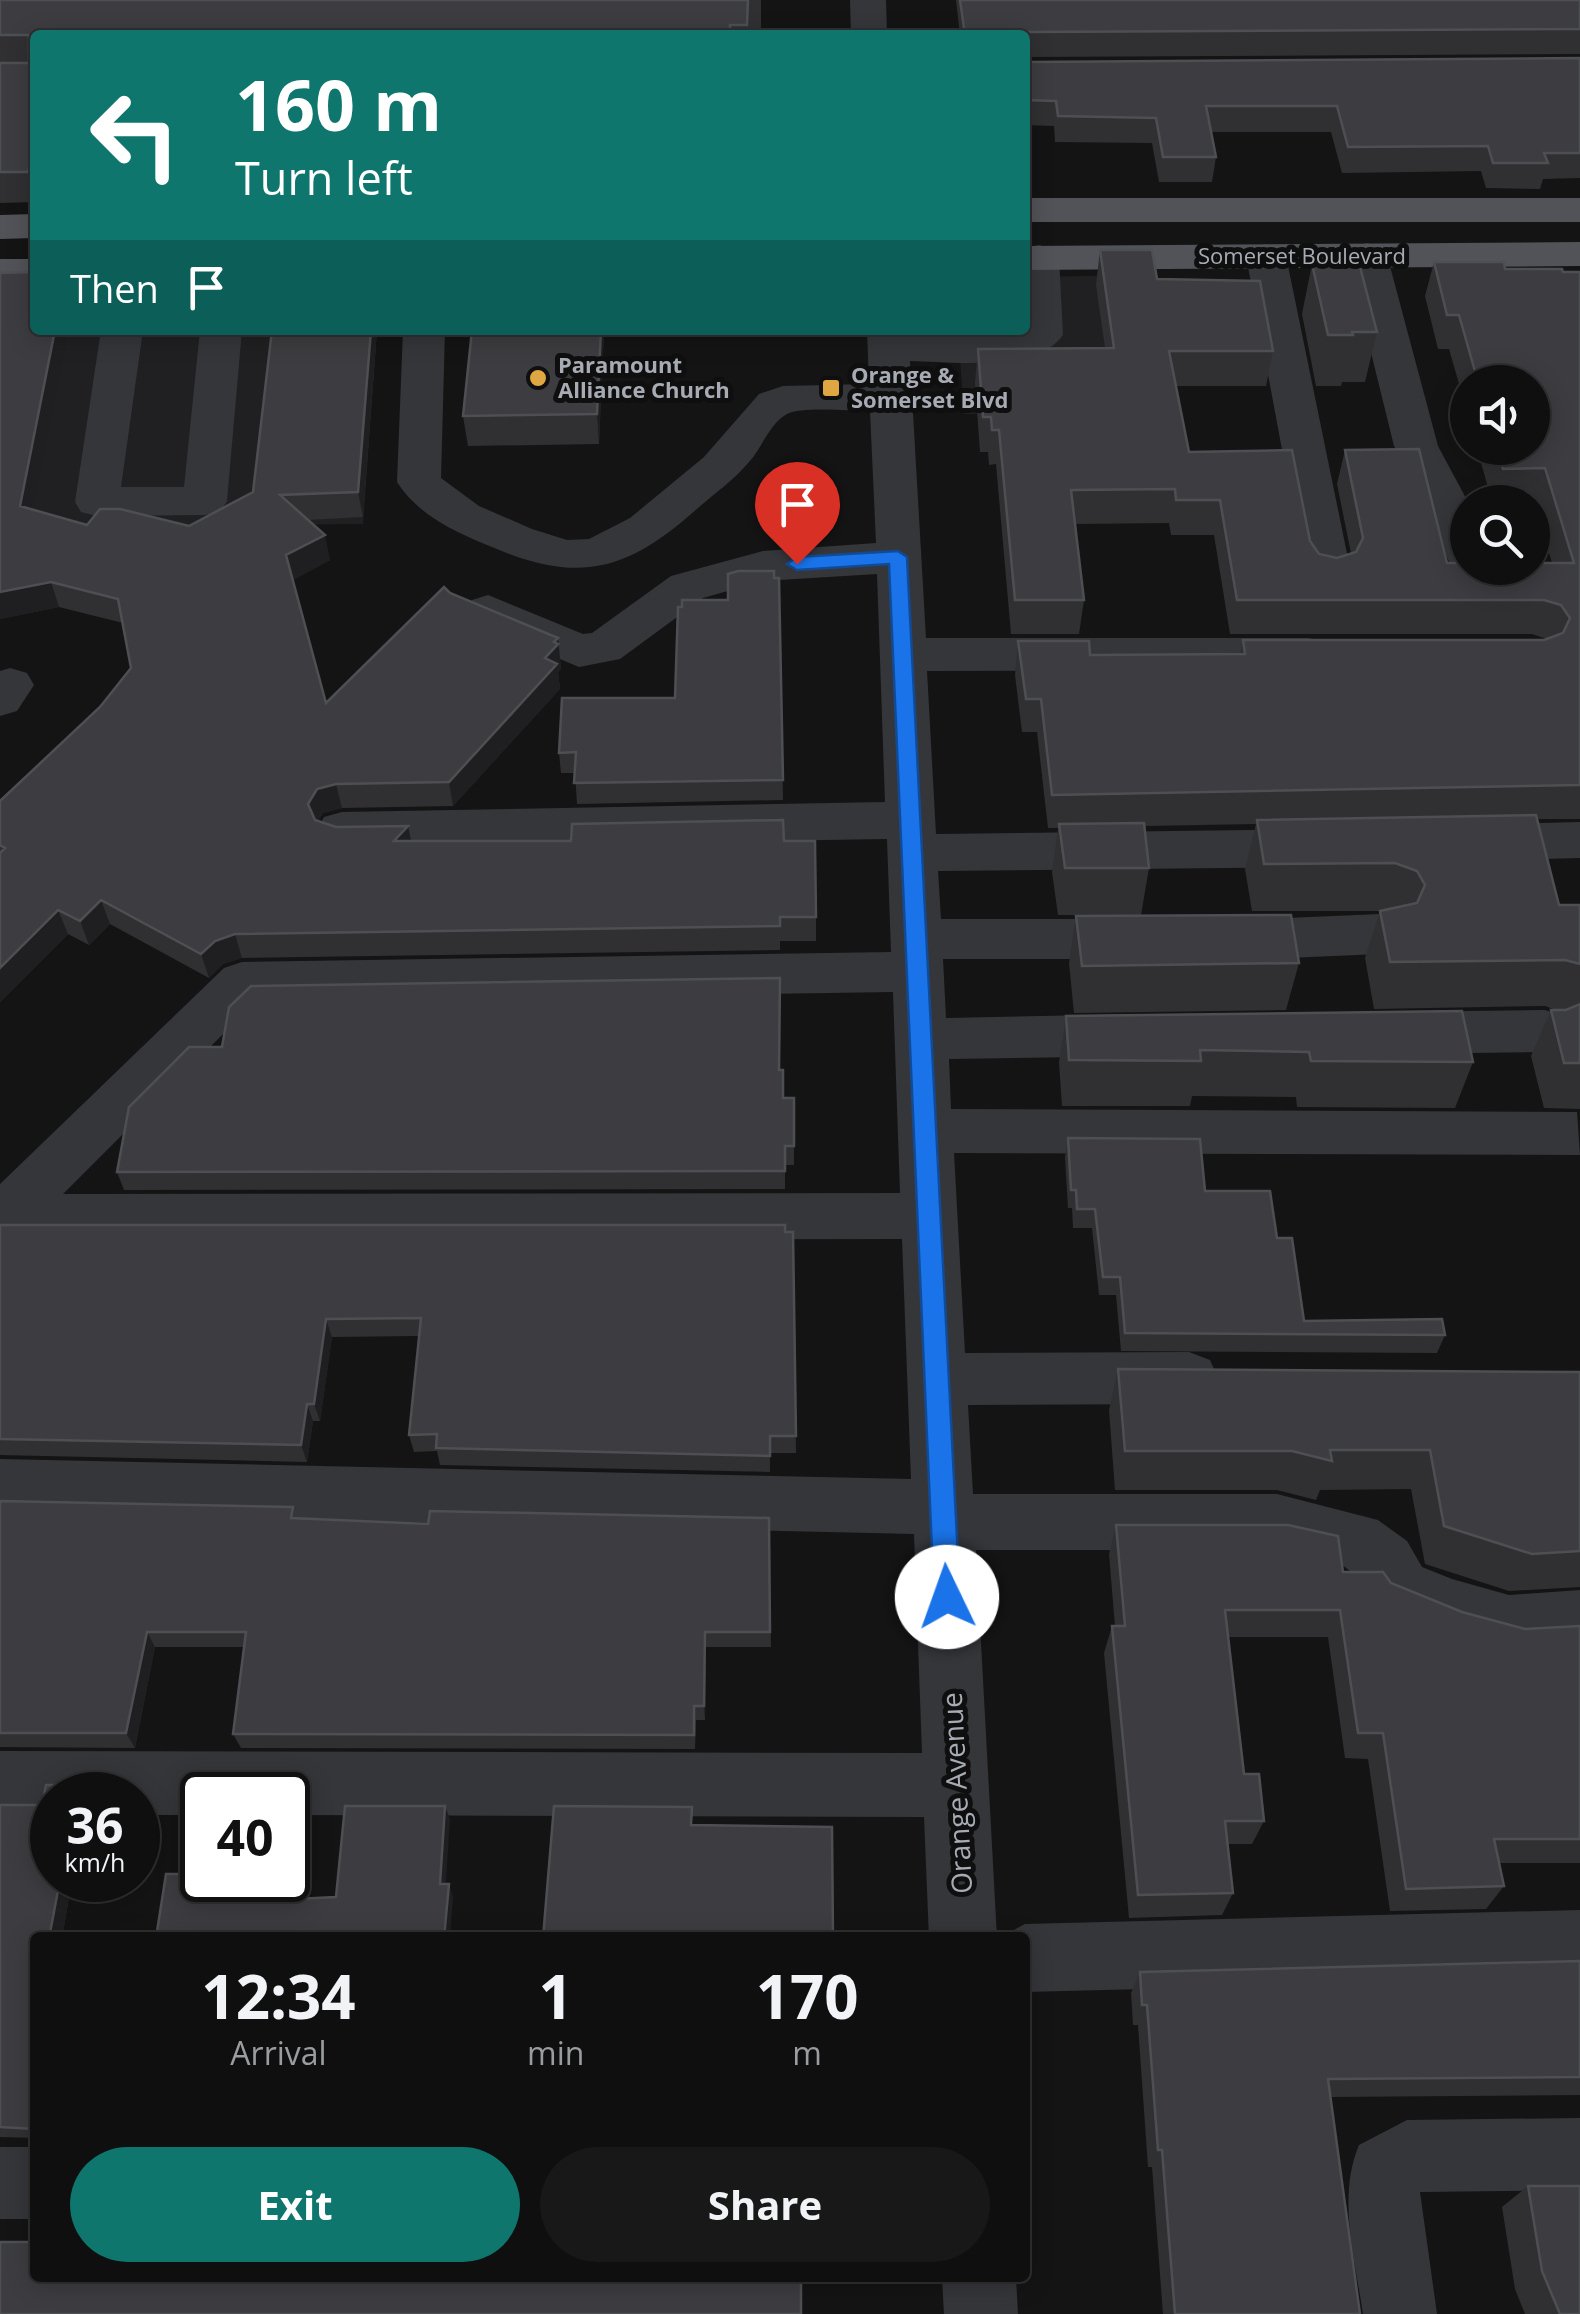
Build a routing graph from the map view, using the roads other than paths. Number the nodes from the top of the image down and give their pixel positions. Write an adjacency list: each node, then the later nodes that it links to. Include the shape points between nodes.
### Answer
1 (868, 0): 2 (street)
2 (870, 30)
3 (1030, 210): 4 (main road, Somerset Boulevard)
4 (1580, 210)
5 (30, 226): 6 (main road)
6 (0, 227)
7 (1580, 254): 8 (main road, Somerset Boulevard)
8 (1384, 255): 9 (main road, Somerset Boulevard); 17 (street); 18 (street, via 1416,446)
9 (1266, 256): 10 (main road, Somerset Boulevard); 20 (street)
10 (1032, 258): 16 (street, via 1042,336 1033,344)
11 (0, 271): 12 (main road)
12 (30, 271)
13 (121, 335): 14 (street, via 97,502 205,501)
14 (220, 335)
15 (424, 335): 16 (street, via 419,482 442,508 547,554 593,557 619,549 663,516 737,449 766,406)
16 (889, 358): 19 (street, Orange Avenue)
17 (1434, 375)
18 (1450, 513)
19 (898, 557): 21 (street, via 763,566 688,586 604,648 579,651); 23 (street, Orange Avenue)
20 (1328, 573)
21 (471, 604)
22 (1354, 654): 23 (street)
23 (902, 655): 25 (street, Orange Avenue)
24 (342, 830): 25 (street)
25 (911, 837): 28 (street); 30 (street, Orange Avenue)
26 (1580, 840): 27 (street)
27 (1429, 844)
28 (1369, 846)
29 (1380, 934): 30 (street)
30 (917, 956): 34 (street, Orange Avenue); 38 (street, via 242,982)
31 (1545, 1031): 32 (street)
32 (1351, 1033)
33 (1193, 1034): 34 (street)
34 (921, 1039): 35 (street, Orange Avenue)
35 (926, 1131): 36 (street); 37 (street, Orange Avenue)
36 (1577, 1134)
37 (929, 1216): 38 (street); 40 (street, Orange Avenue)
38 (1, 1218)
39 (1241, 1378): 40 (street)
40 (936, 1379): 42 (street, Orange Avenue)
41 (0, 1486): 42 (street)
42 (943, 1515): 43 (street, via 1277,1522 1356,1540 1385,1561 1400,1587 1448,1607 1509,1624); 45 (street, Orange Avenue)
43 (1580, 1619)
44 (0, 1782): 45 (street)
45 (956, 1784): 46 (street, Orange Avenue)
46 (964, 1932)
47 (1580, 1944): 48 (street)
48 (1030, 1958)
49 (1580, 2154): 54 (street, via 1407,2156 1384,2170)
50 (0, 2183): 51 (street)
51 (30, 2183)
52 (980, 2282): 53 (street)
53 (981, 2314)
54 (1400, 2314)

